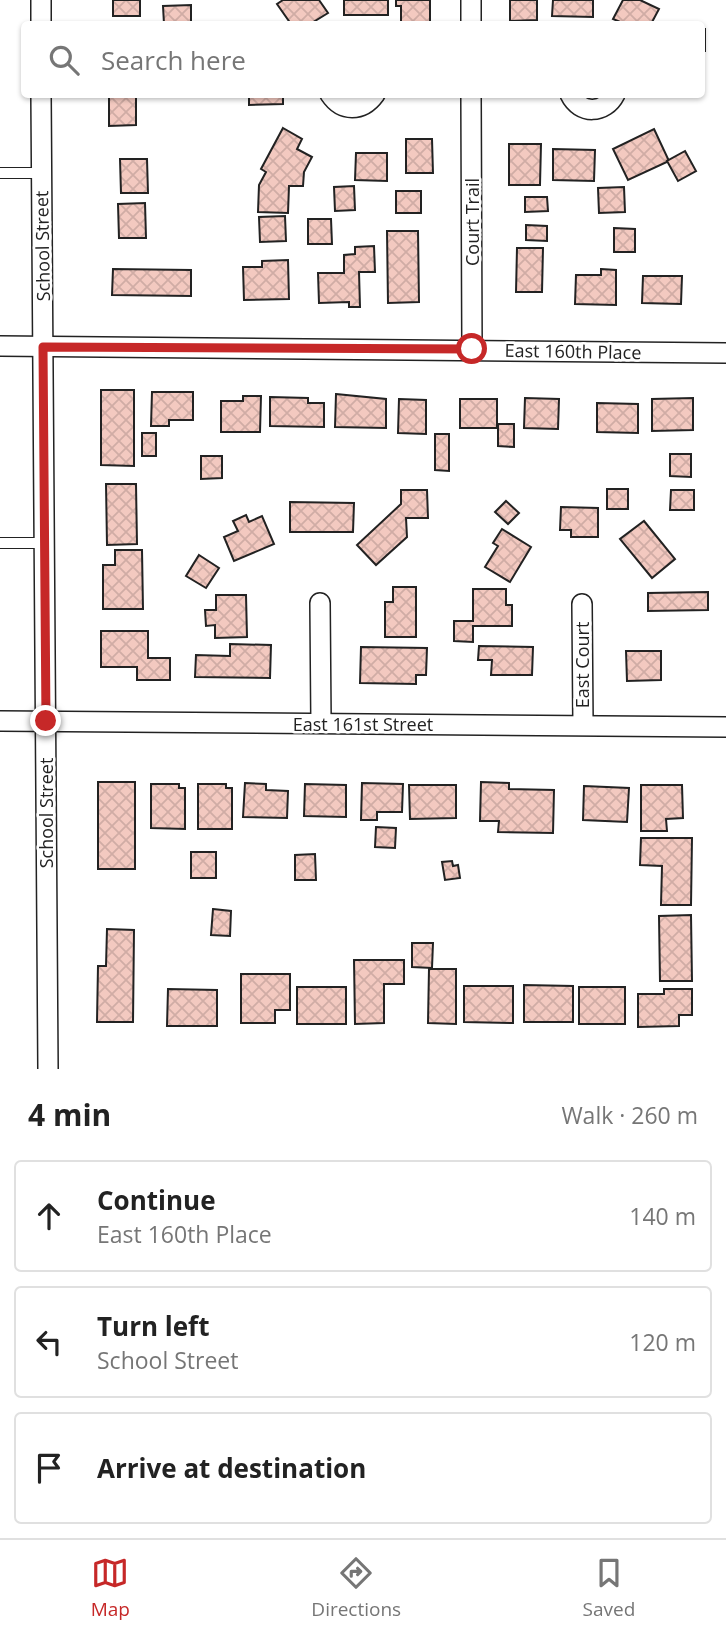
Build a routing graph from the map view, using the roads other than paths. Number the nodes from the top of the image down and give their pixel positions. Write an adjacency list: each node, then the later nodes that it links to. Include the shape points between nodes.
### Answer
1 (41, 0): 3 (street)
2 (471, 0): 4 (street)
3 (41, 21)
4 (471, 21)
5 (41, 98): 12 (street, School Street)
6 (333, 98): 7 (street, via 355,109)
7 (371, 98)
8 (471, 98): 15 (street, Court Trail)
9 (573, 98): 10 (street, via 578,106 592,110 606,106)
10 (612, 98)
11 (0, 173): 12 (lane)
12 (41, 173): 14 (street, School Street)
13 (0, 346): 14 (street, East 160th Place)
14 (43, 347): 15 (street, East 160th Place); 18 (street, School Street)
15 (472, 349): 16 (street, East 160th Place)
16 (726, 352)
17 (0, 543): 18 (lane)
18 (45, 543): 22 (street, School Street)
19 (320, 603): 23 (street)
20 (582, 604): 24 (street, East Court)
21 (0, 721): 22 (street, East 161st Street)
22 (46, 721): 23 (street, East 161st Street); 26 (street, School Street)
23 (321, 723): 24 (street, East 161st Street)
24 (583, 725): 25 (street, East 161st Street)
25 (726, 727)
26 (48, 1069)

